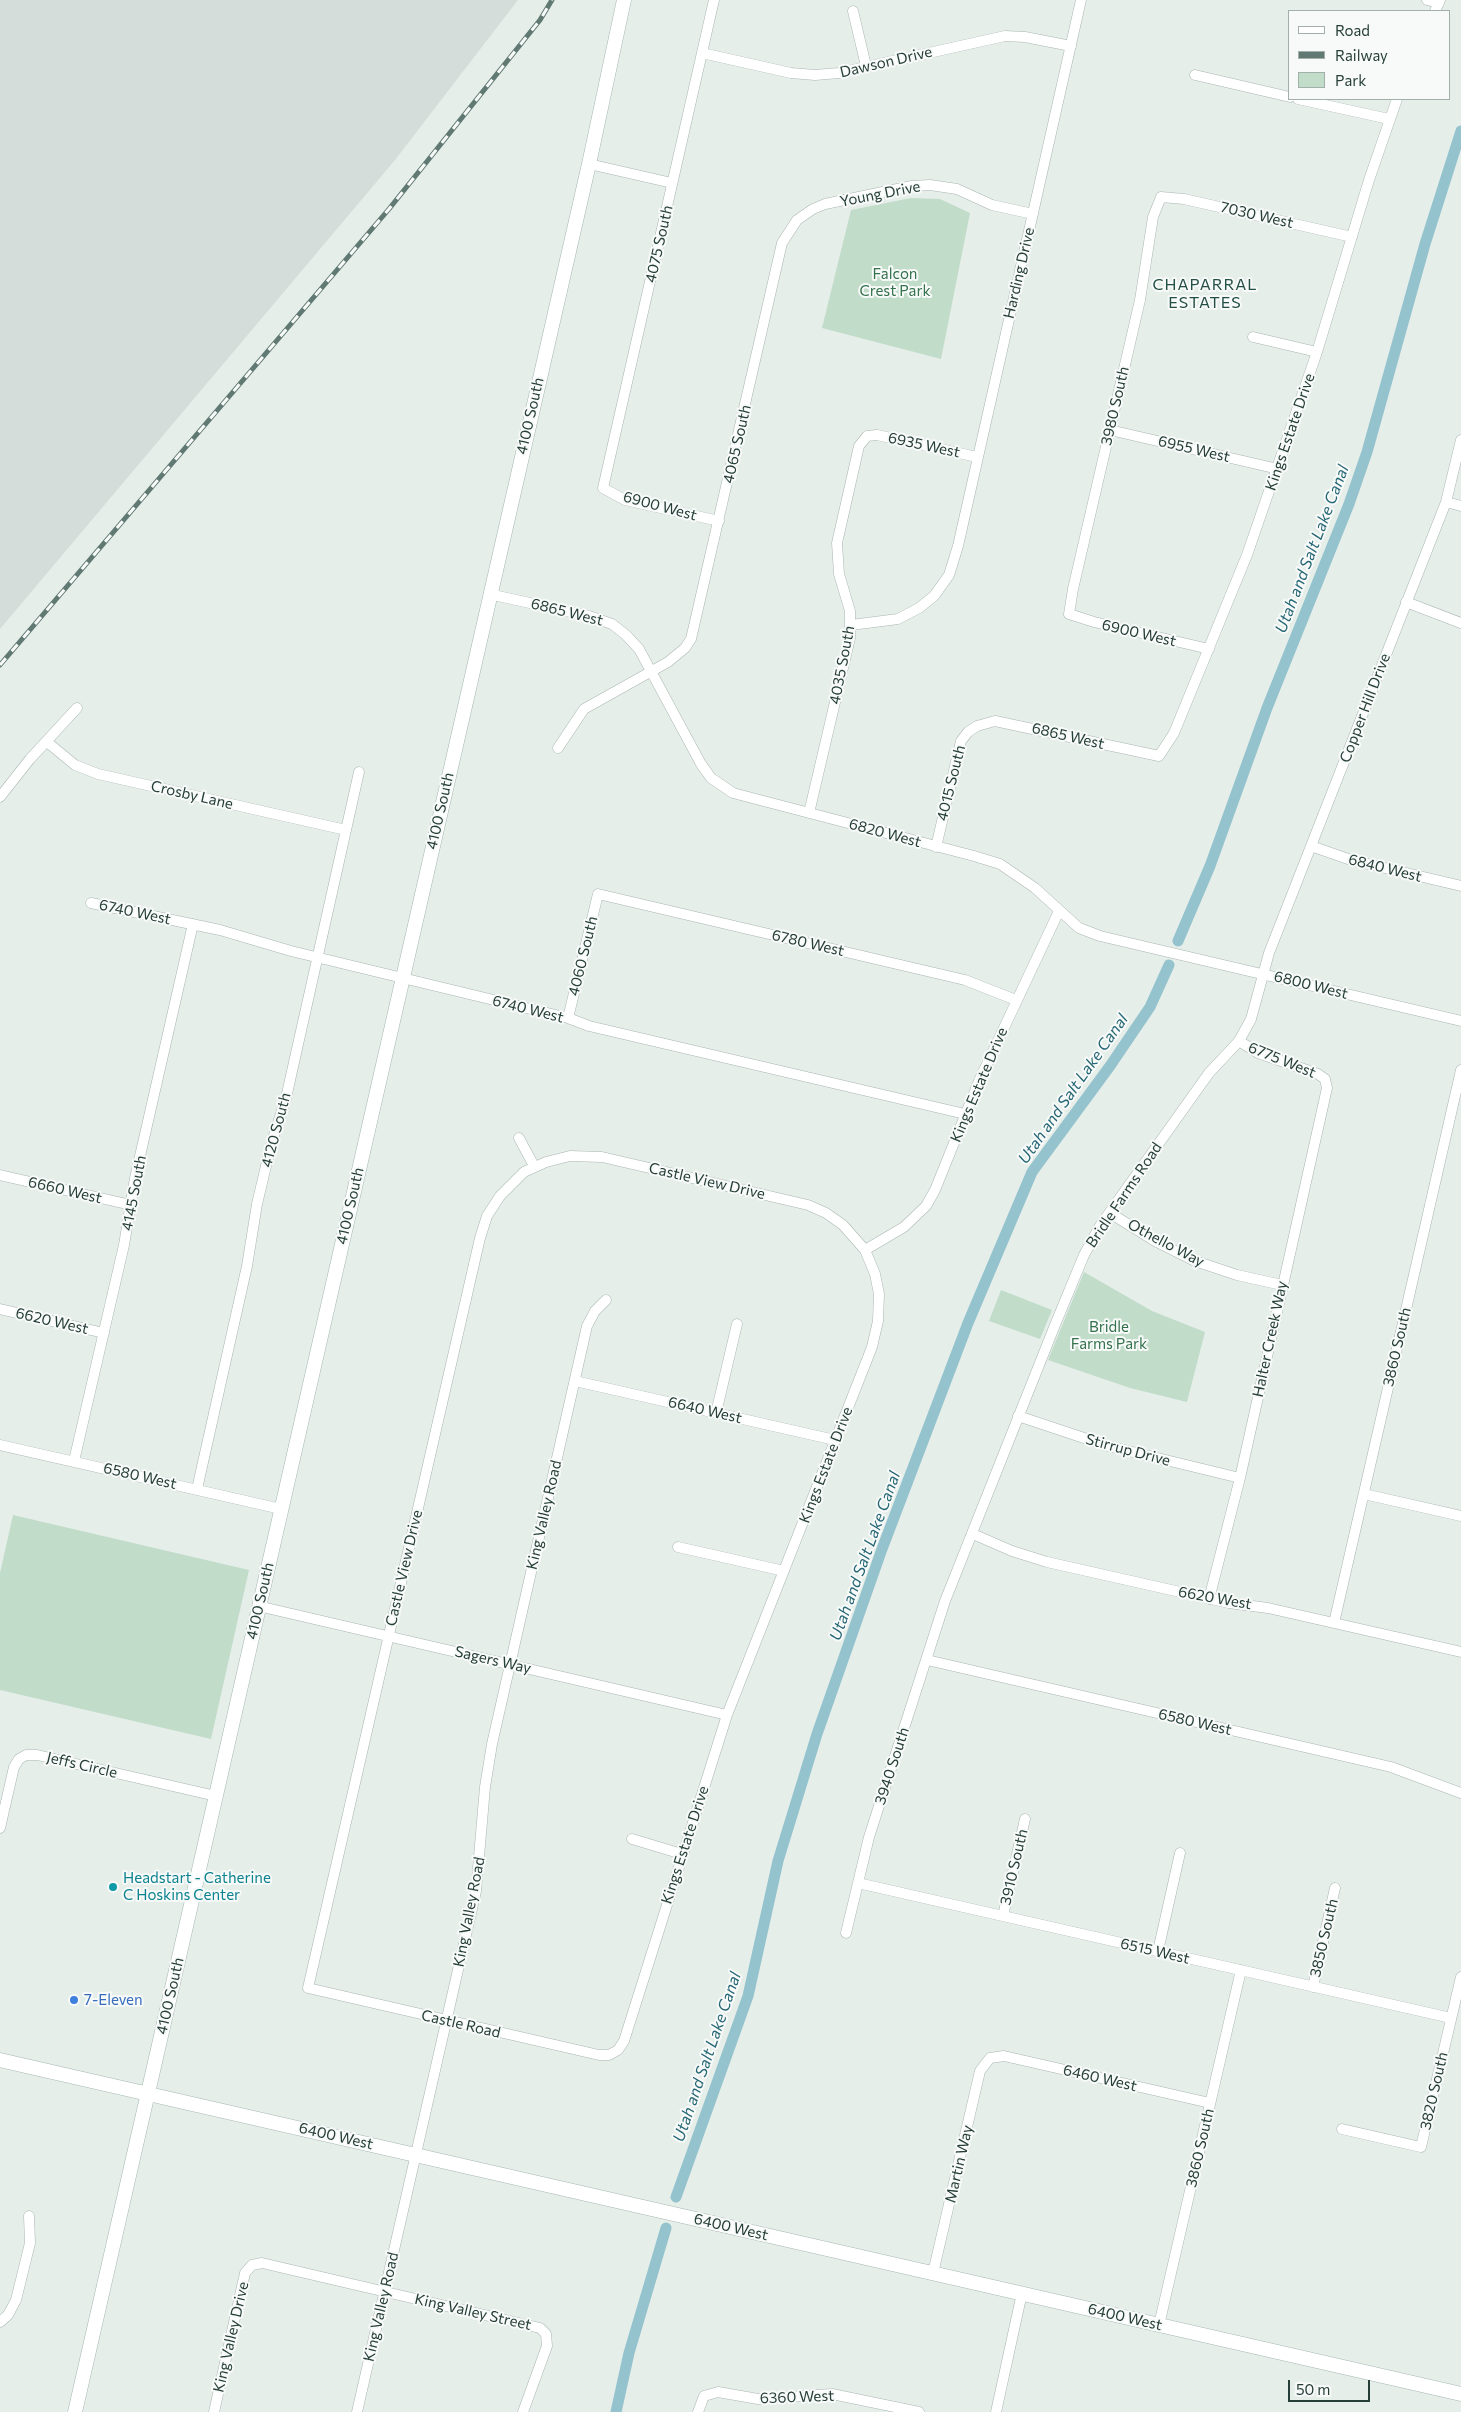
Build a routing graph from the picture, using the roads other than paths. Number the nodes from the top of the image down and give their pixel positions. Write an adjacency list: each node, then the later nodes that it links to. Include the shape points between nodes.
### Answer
1 (624, 0): 15 (main road, 4100 South)
2 (714, 0): 8 (street, 4075 South)
3 (1081, 0): 7 (street, Harding Drive)
4 (1427, 0): 5 (street)
5 (1438, 5)
6 (853, 11): 9 (street)
7 (1071, 46): 9 (street, Dawson Drive, via 1025,36 1005,36); 19 (street, Harding Drive)
8 (702, 53): 9 (street, Dawson Drive, via 803,75 827,75); 16 (street, 4075 South)
9 (866, 66)
10 (1195, 76): 11 (street)
11 (1288, 97)
12 (1302, 100): 14 (street)
13 (1397, 100): 14 (street, Kings Estate Drive)
14 (1389, 120): 20 (street, Kings Estate Drive)
15 (589, 164): 16 (street); 32 (main road, 4100 South)
16 (672, 183): 28 (street, 4075 South)
17 (1161, 197): 20 (street, 7030 West, via 1184,199); 23 (street, 3980 South, via 1153,217 1140,300)
18 (813, 209): 19 (street, Young Drive, via 912,186 930,185 957,189 992,205); 31 (street, 4065 South, via 797,220 782,243)
19 (1033, 214): 26 (street, Harding Drive)
20 (1352, 237): 22 (street, Kings Estate Drive)
21 (1253, 337): 22 (street)
22 (1317, 352): 27 (street, Kings Estate Drive)
23 (1110, 430): 27 (street, 6955 West); 34 (street, 3980 South)
24 (871, 435): 26 (street, 6935 West); 36 (street, 4035 South, via 859,446 837,543 839,574)
25 (1461, 440): 29 (street, Copper Hill Drive)
26 (977, 456): 36 (street, Harding Drive, via 958,546 949,575 934,596 898,619)
27 (1278, 469): 37 (street, Kings Estate Drive)
28 (603, 488): 31 (street, 6900 West, via 625,500)
29 (1446, 502): 30 (street); 33 (street, Copper Hill Drive)
30 (1461, 506)
31 (719, 521): 38 (street, 4065 South, via 690,639 680,653)
32 (489, 594): 38 (street, 6865 West, via 612,624 638,649); 58 (main road, 4100 South)
33 (1406, 602): 35 (street); 48 (street, Copper Hill Drive)
34 (1069, 614): 37 (street, 6900 West)
35 (1461, 623)
36 (851, 625): 46 (street, 4035 South)
37 (1209, 649): 43 (street, Kings Estate Drive, via 1174,733)
38 (650, 672): 42 (street, 4065 South, via 584,709); 46 (street, 6820 West, via 711,778 733,793)
39 (77, 708): 41 (street)
40 (977, 726): 43 (street, 6865 West, via 996,721); 49 (street, 4015 South, via 961,741)
41 (47, 742): 45 (street); 47 (street, Crosby Lane, via 75,765 98,774)
42 (558, 748)
43 (1159, 756)
44 (359, 772): 47 (street, 4120 South)
45 (0, 797)
46 (809, 813): 49 (street, 6820 West)
47 (346, 830): 56 (street, 4120 South)
48 (1311, 846): 50 (street, 6840 West, via 1351,860); 57 (street, Copper Hill Drive)
49 (936, 847): 53 (street, 6820 West, via 1000,864 1035,888)
50 (1461, 886)
51 (598, 894): 59 (street, 6780 West, via 966,980); 60 (street, 4060 South)
52 (91, 903): 54 (street, 6740 West)
53 (1060, 911): 55 (street, 6820 West, via 1079,928); 59 (street, Kings Estate Drive)
54 (194, 924): 56 (street, 6740 West); 69 (street, 4145 South)
55 (1162, 950): 57 (street, 6800 West)
56 (318, 957): 58 (street, 6740 West); 84 (street, 4120 South, via 286,1098 257,1204 247,1266)
57 (1263, 974): 61 (street, 6800 West); 62 (street, Bridle Farms Road, via 1255,1010)
58 (402, 978): 60 (street, 6740 West); 86 (main road, 4100 South)
59 (1016, 1000): 65 (street, Kings Estate Drive)
60 (568, 1018): 65 (street, 6740 West, via 589,1026)
61 (1461, 1021)
62 (1239, 1041): 64 (street, 6775 West, via 1253,1051 1314,1072); 70 (street, Bridle Farms Road, via 1209,1073)
63 (1461, 1070): 85 (street, 3860 South)
64 (1325, 1079): 72 (street, Halter Creek Way, via 1327,1093)
65 (965, 1114): 71 (street, Kings Estate Drive, via 926,1206 904,1227)
66 (519, 1138): 67 (street)
67 (534, 1166): 71 (street, Castle View Drive, via 570,1156 602,1157 799,1202 835,1218); 95 (street, Castle View Drive, via 507,1187 483,1227)
68 (0, 1175): 69 (street, 6660 West)
69 (131, 1205): 76 (street, 4145 South)
70 (1110, 1212): 72 (street, Othello Way, via 1155,1241 1195,1261); 79 (street, Bridle Farms Road, via 1084,1255)
71 (865, 1250): 80 (street, Kings Estate Drive, via 879,1294 878,1321 872,1347)
72 (1282, 1285): 83 (street, Halter Creek Way)
73 (606, 1300): 77 (street, King Valley Road, via 587,1326)
74 (0, 1309): 76 (street, 6620 West)
75 (737, 1324): 78 (street)
76 (104, 1332): 82 (street, 4145 South)
77 (575, 1381): 78 (street, 6640 West); 98 (street, King Valley Road)
78 (716, 1413): 80 (street, 6640 West)
79 (1018, 1416): 83 (street, Stirrup Drive, via 1108,1446); 88 (street, Bridle Farms Road)
80 (835, 1440): 90 (street, Kings Estate Drive)
81 (0, 1444): 82 (street, 6580 West)
82 (74, 1461): 84 (street, 6580 West)
83 (1240, 1478): 91 (street, Halter Creek Way)
84 (197, 1489): 86 (street, 6580 West)
85 (1364, 1494): 87 (street); 94 (street, 3860 South)
86 (281, 1508): 93 (main road, 4100 South)
87 (1461, 1516)
88 (973, 1534): 91 (street, 6620 West, via 1035,1559); 92 (street, Bridle Farms Road)
89 (678, 1547): 90 (street)
90 (784, 1571): 99 (street, Kings Estate Drive)
91 (1209, 1599): 94 (street, 6620 West)
92 (945, 1601): 97 (street, 3940 South)
93 (258, 1606): 95 (street, Sagers Way); 101 (main road, 4100 South)
94 (1334, 1623): 96 (street, 6620 West)
95 (388, 1636): 98 (street, Sagers Way); 115 (street, Castle View Drive)
96 (1461, 1652)
97 (927, 1660): 100 (street, 6580 West, via 1391,1767); 107 (street, 3940 South, via 872,1827)
98 (510, 1664): 99 (street, Sagers Way); 117 (street, King Valley Road, via 487,1771 476,1891)
99 (727, 1715): 106 (street, Kings Estate Drive)
100 (1461, 1793)
101 (216, 1796): 103 (street, Jeffs Circle, via 26,1755 14,1767); 121 (main road, 4100 South)
102 (1025, 1819): 109 (street, 3910 South)
103 (0, 1828)
104 (632, 1839): 106 (street)
105 (1180, 1853): 111 (street)
106 (682, 1854): 118 (street, Kings Estate Drive, via 624,2041)
107 (858, 1883): 109 (street, 6515 West); 110 (street, 3940 South)
108 (1336, 1888): 114 (street, 3850 South)
109 (1003, 1916): 111 (street, 6515 West)
110 (846, 1933)
111 (1158, 1951): 112 (street, 6515 West)
112 (1241, 1970): 114 (street, 6515 West); 122 (street, 3860 South)
113 (1461, 1977): 116 (street, 3820 South)
114 (1313, 1987): 116 (street, 6515 West)
115 (308, 1988): 117 (street, Castle Road)
116 (1451, 2018): 123 (street, 3820 South, via 1421,2147)
117 (446, 2020): 118 (street, Castle Road, via 599,2055); 124 (street, King Valley Road)
118 (615, 2054)
119 (990, 2058): 122 (street, 6460 West, via 1004,2056); 127 (street, Martin Way, via 980,2071)
120 (0, 2060): 121 (main road, 6400 West)
121 (148, 2093): 124 (main road, 6400 West); 133 (main road, 4100 South)
122 (1210, 2103): 131 (street, 3860 South)
123 (1342, 2129)
124 (416, 2155): 127 (main road, 6400 West); 128 (street, King Valley Road)
125 (29, 2216): 130 (street, via 30,2242 16,2300)
126 (252, 2265): 128 (street, King Valley Street, via 266,2263); 134 (street, King Valley Drive, via 244,2277)
127 (933, 2273): 129 (main road, 6400 West)
128 (385, 2291): 135 (street, King Valley Road); 136 (street, King Valley Street, via 540,2328 546,2334 546,2351)
129 (1022, 2293): 131 (main road, 6400 West); 139 (street)
130 (0, 2322)
131 (1159, 2325): 132 (main road, 6400 West)
132 (1461, 2394)
133 (75, 2412)
134 (214, 2412)
135 (357, 2412)
136 (523, 2412)
137 (698, 2412): 138 (street, 6360 West, via 704,2396 718,2392 758,2399 832,2394)
138 (919, 2412)
139 (996, 2412)

